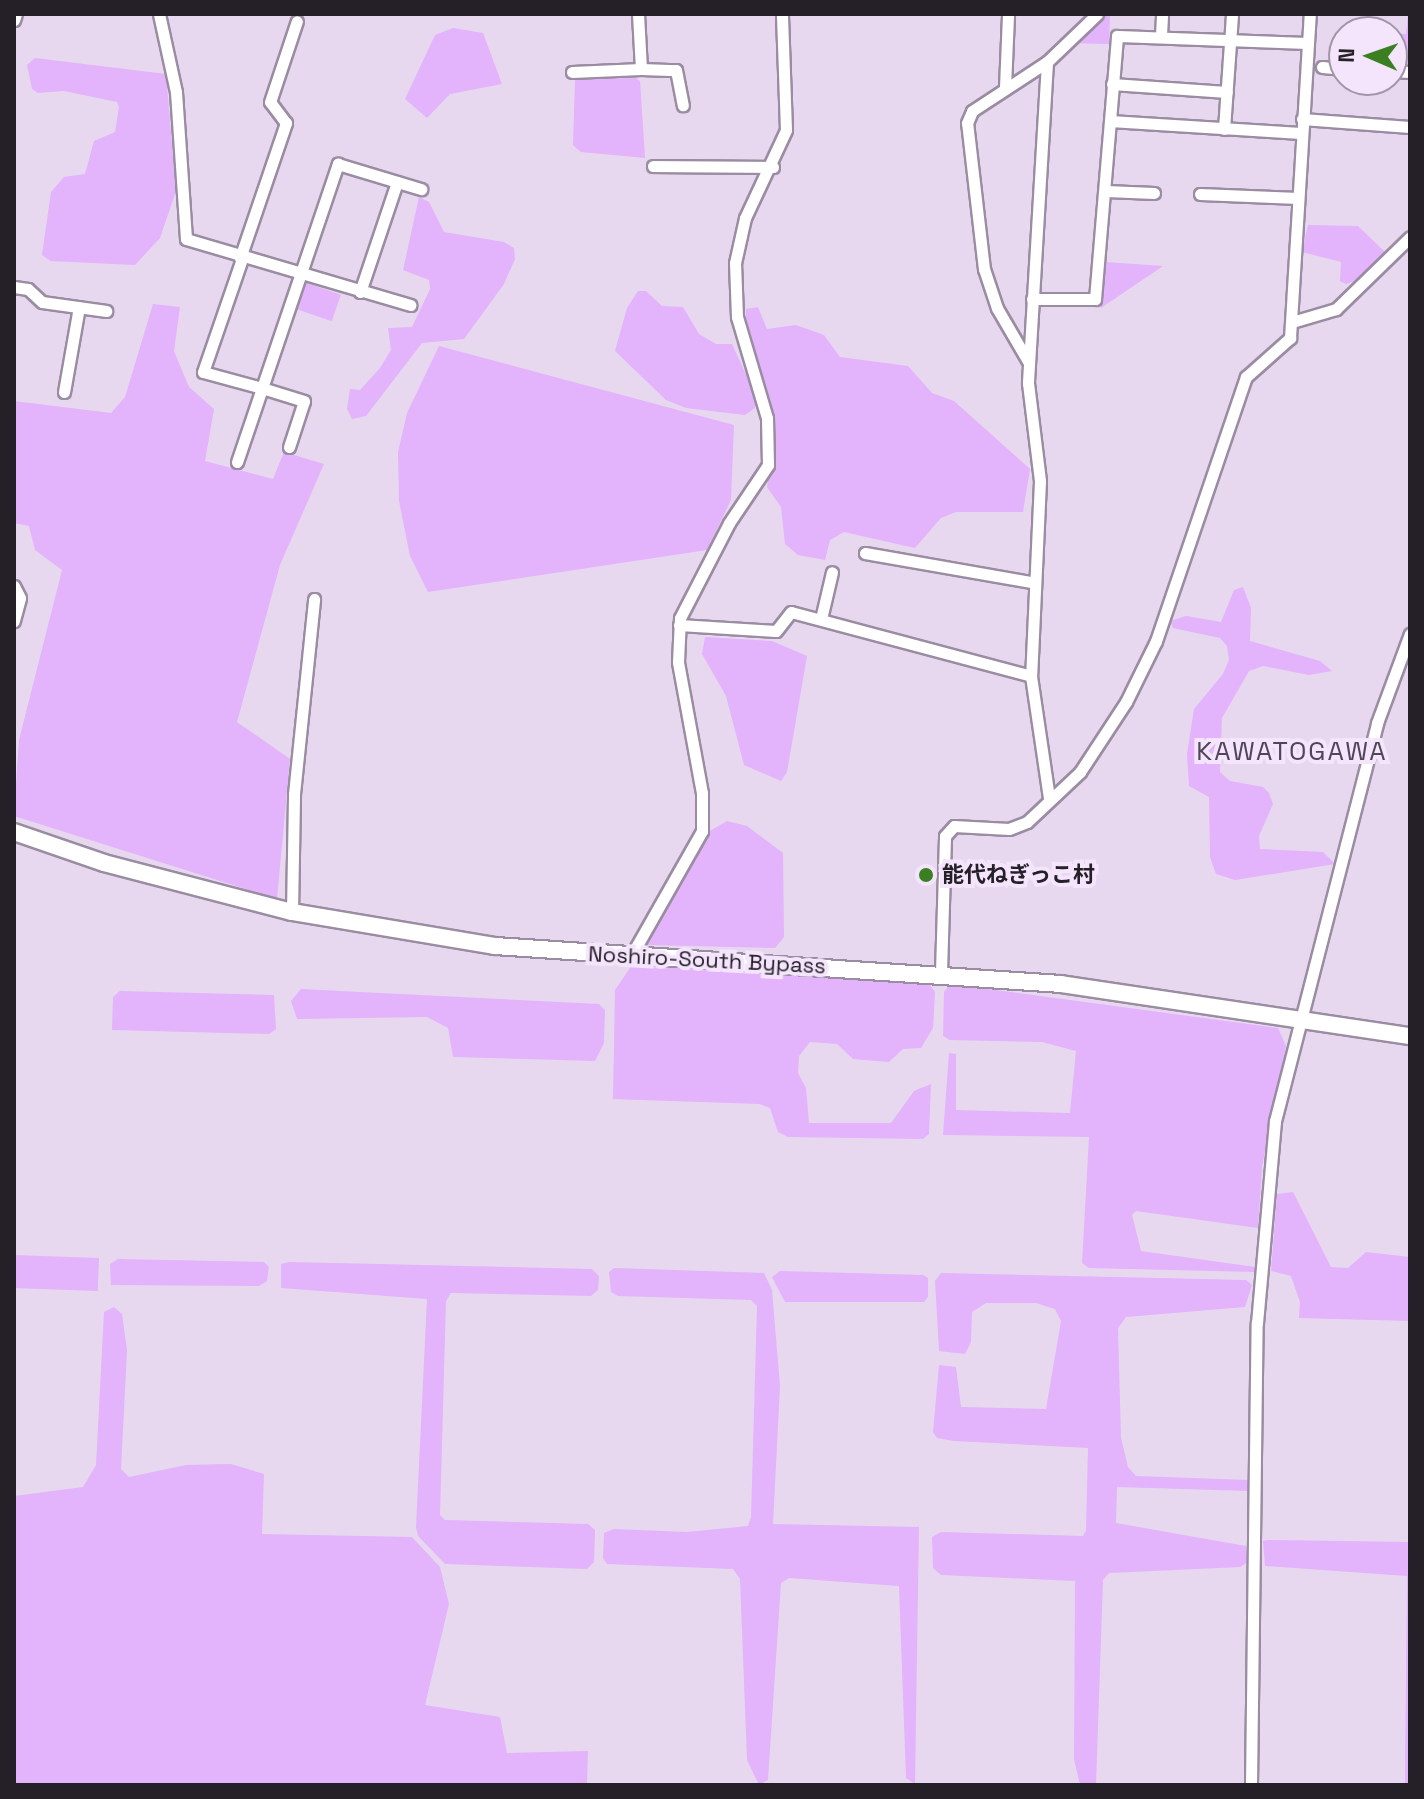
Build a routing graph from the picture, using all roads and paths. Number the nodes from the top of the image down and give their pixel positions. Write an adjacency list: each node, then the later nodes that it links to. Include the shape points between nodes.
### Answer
1 (16, 14): 10 (street)
2 (159, 14): 38 (street, via 176,92 186,239)
3 (638, 14): 18 (street)
4 (782, 14): 30 (street, via 786,130)
5 (1008, 14): 21 (street)
6 (1097, 14): 15 (street)
7 (1162, 14): 12 (street)
8 (1232, 14): 13 (street)
9 (1310, 14): 14 (street)
10 (14, 20)
11 (297, 21): 38 (street, via 270,102 286,123)
12 (1161, 35): 13 (street); 20 (street, via 1117,36)
13 (1231, 40): 14 (street); 22 (street)
14 (1308, 43): 24 (street)
15 (1047, 62): 21 (street); 42 (street)
16 (1322, 67): 17 (street)
17 (1328, 68)
18 (641, 69): 19 (street); 23 (street, via 676,70)
19 (572, 72)
20 (1112, 84): 22 (street); 25 (street)
21 (1005, 87): 47 (street, via 972,111 967,123 984,269 997,308)
22 (1227, 92): 27 (street)
23 (683, 105)
24 (1302, 119): 26 (street); 28 (street)
25 (1110, 121): 27 (street); 33 (street)
26 (1410, 127)
27 (1224, 129): 28 (street)
28 (1301, 133): 36 (street)
29 (653, 166): 30 (street)
30 (773, 167): 59 (street, via 745,218 735,263 737,317 767,418 768,465 729,523)
31 (397, 182): 32 (street); 39 (street, via 338,164); 41 (street)
32 (421, 189)
33 (1106, 191): 34 (street); 42 (street, via 1095,299)
34 (1154, 193)
35 (1200, 194): 36 (street)
36 (1298, 198): 46 (street)
37 (1410, 237): 46 (street, via 1336,309)
38 (241, 258): 39 (street); 48 (street, via 203,372)
39 (302, 276): 41 (street); 48 (street)
40 (14, 287): 44 (street, via 28,289 42,302)
41 (360, 292): 43 (street)
42 (1032, 299): 47 (street)
43 (410, 305)
44 (79, 307): 45 (street); 49 (street)
45 (106, 311)
46 (1292, 322): 62 (street, via 1290,338 1246,377 1156,641 1126,702 1080,772)
47 (1029, 363): 54 (street, via 1029,412 1040,481)
48 (262, 388): 50 (street, via 304,401); 51 (street)
49 (64, 392)
50 (289, 447)
51 (237, 462)
52 (865, 553): 54 (street)
53 (832, 572): 57 (street)
54 (1031, 582): 61 (street)
55 (14, 586): 58 (street, via 20,598)
56 (314, 599): 64 (street, via 293,804)
57 (821, 619): 59 (street, via 791,612 784,614 776,631 748,633); 61 (street)
58 (14, 621)
59 (679, 625): 65 (street, via 678,662 702,793 702,831)
60 (1410, 634): 67 (street, via 1377,723)
61 (1031, 676): 62 (street)
62 (1049, 798): 66 (street, via 1027,822 1009,829 954,826 945,836)
63 (14, 832): 64 (highway, Noshiro-South Bypass, via 104,863)
64 (292, 912): 65 (highway, Noshiro-South Bypass, via 495,946)
65 (631, 956): 66 (highway, Noshiro-South Bypass)
66 (941, 972): 67 (highway, Noshiro-South Bypass)
67 (1301, 1020): 68 (highway, Noshiro-South Bypass); 69 (street, via 1275,1121 1257,1323)
68 (1410, 1036)
69 (1251, 1785)

